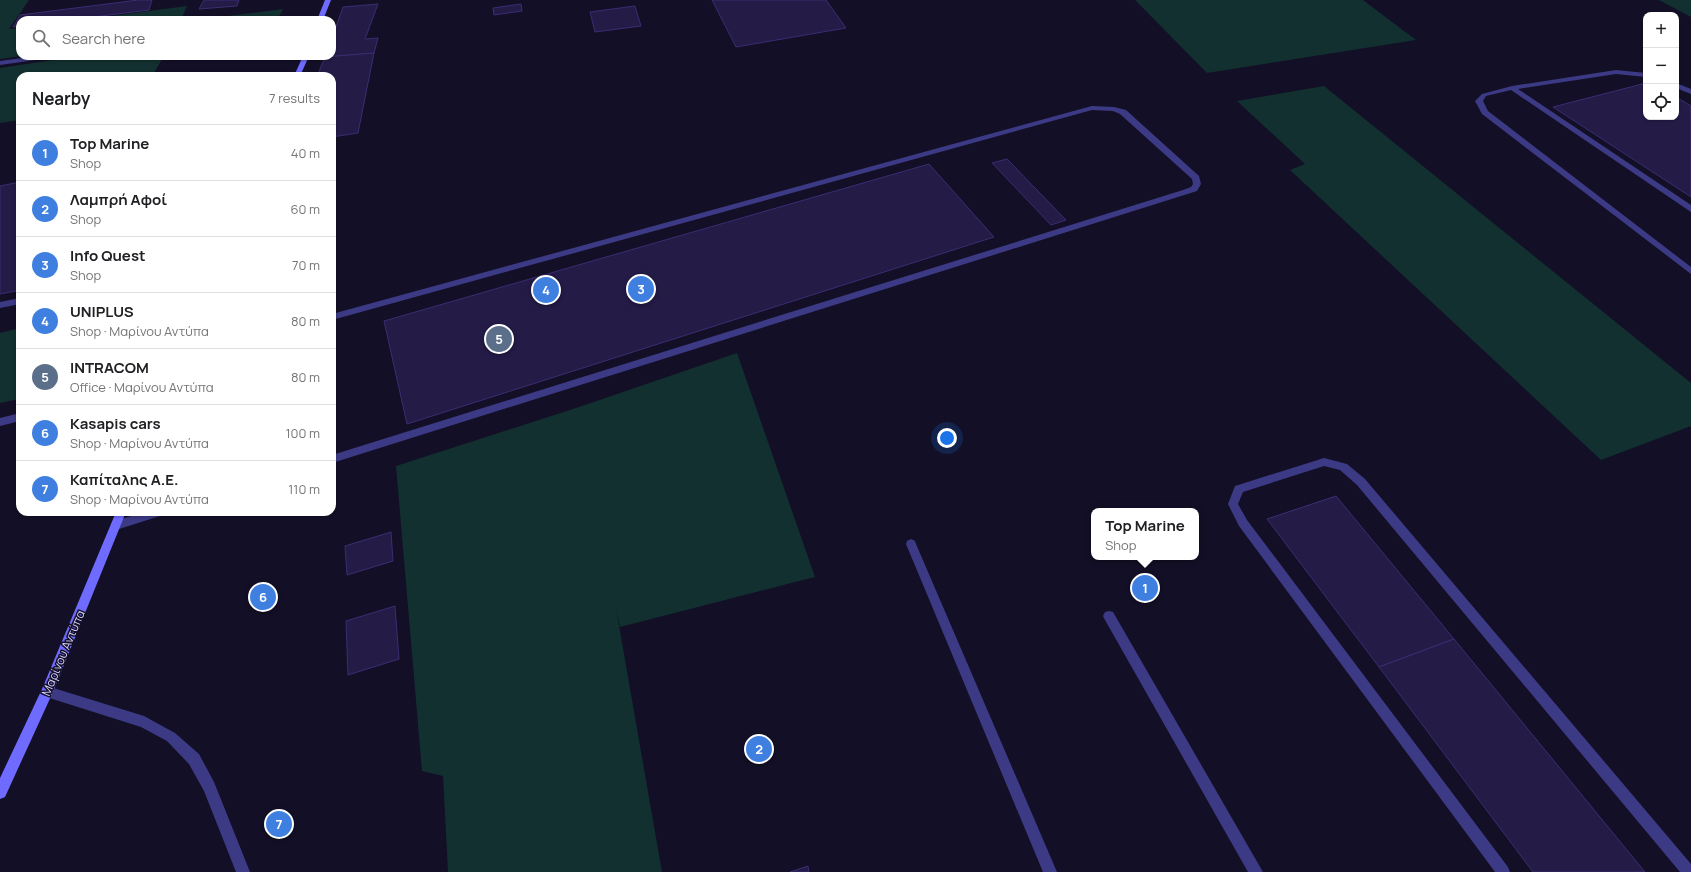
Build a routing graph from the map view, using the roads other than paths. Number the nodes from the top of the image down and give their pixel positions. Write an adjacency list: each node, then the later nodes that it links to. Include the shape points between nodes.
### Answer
1 (327, 1): 2 (main road)
2 (321, 16)
3 (21, 60): 5 (street)
4 (304, 60): 6 (main road)
5 (0, 63)
6 (299, 72)
7 (1643, 74): 9 (street, via 1616,72)
8 (1679, 86): 10 (street)
9 (1512, 88): 11 (street); 12 (street, via 1484,95 1479,101 1485,112)
10 (1691, 92)
11 (1691, 209)
12 (1691, 271)
13 (16, 302): 14 (street)
14 (0, 305)
15 (336, 317): 18 (street, via 1092,108 1114,108 1123,112 1196,178 1197,184 1194,189 1186,192)
16 (16, 418): 17 (street)
17 (0, 422)
18 (336, 458)
19 (119, 516): 21 (main road, Μαρίνου Αντύπα)
20 (146, 516): 21 (street)
21 (116, 525): 24 (main road, Μαρίνου Αντύπα)
22 (912, 544): 27 (street)
23 (1109, 616): 28 (street)
24 (47, 692): 25 (main road, Μαρίνου Αντύπα); 26 (street, via 144,722 171,737 194,759 209,787)
25 (0, 792)
26 (243, 872)
27 (1050, 872)
28 (1256, 872)
29 (1503, 872): 30 (street, via 1242,523 1233,504 1240,489 1324,462 1342,467 1361,482)
30 (1689, 872)

